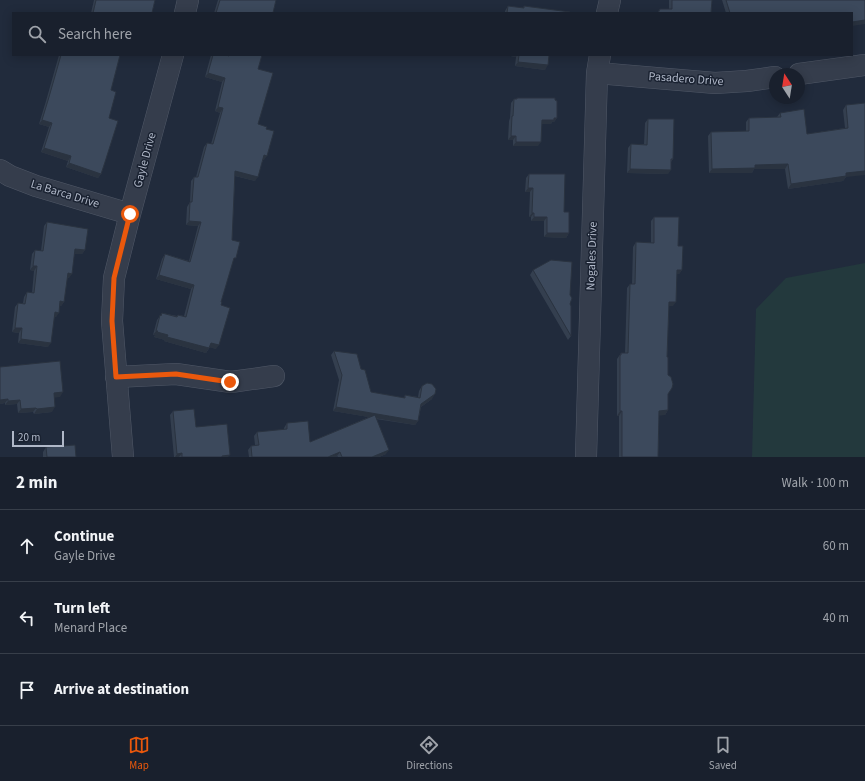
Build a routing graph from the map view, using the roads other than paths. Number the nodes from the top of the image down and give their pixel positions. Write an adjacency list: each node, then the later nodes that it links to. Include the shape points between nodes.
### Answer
1 (188, 0): 3 (street)
2 (610, 0): 4 (street)
3 (185, 12)
4 (607, 12)
5 (173, 56): 11 (street, Gayle Drive)
6 (598, 64): 9 (street, Pasadero Drive, via 715,83); 15 (street, Nogales Drive)
7 (865, 65): 8 (street)
8 (805, 73)
9 (769, 78)
10 (0, 170): 11 (street, La Barca Drive, via 36,186)
11 (130, 214): 13 (street, Gayle Drive, via 114,278 112,321)
12 (274, 376): 13 (street, via 230,382 176,374)
13 (116, 377): 14 (street, Gayle Drive)
14 (123, 457)
15 (586, 457)

